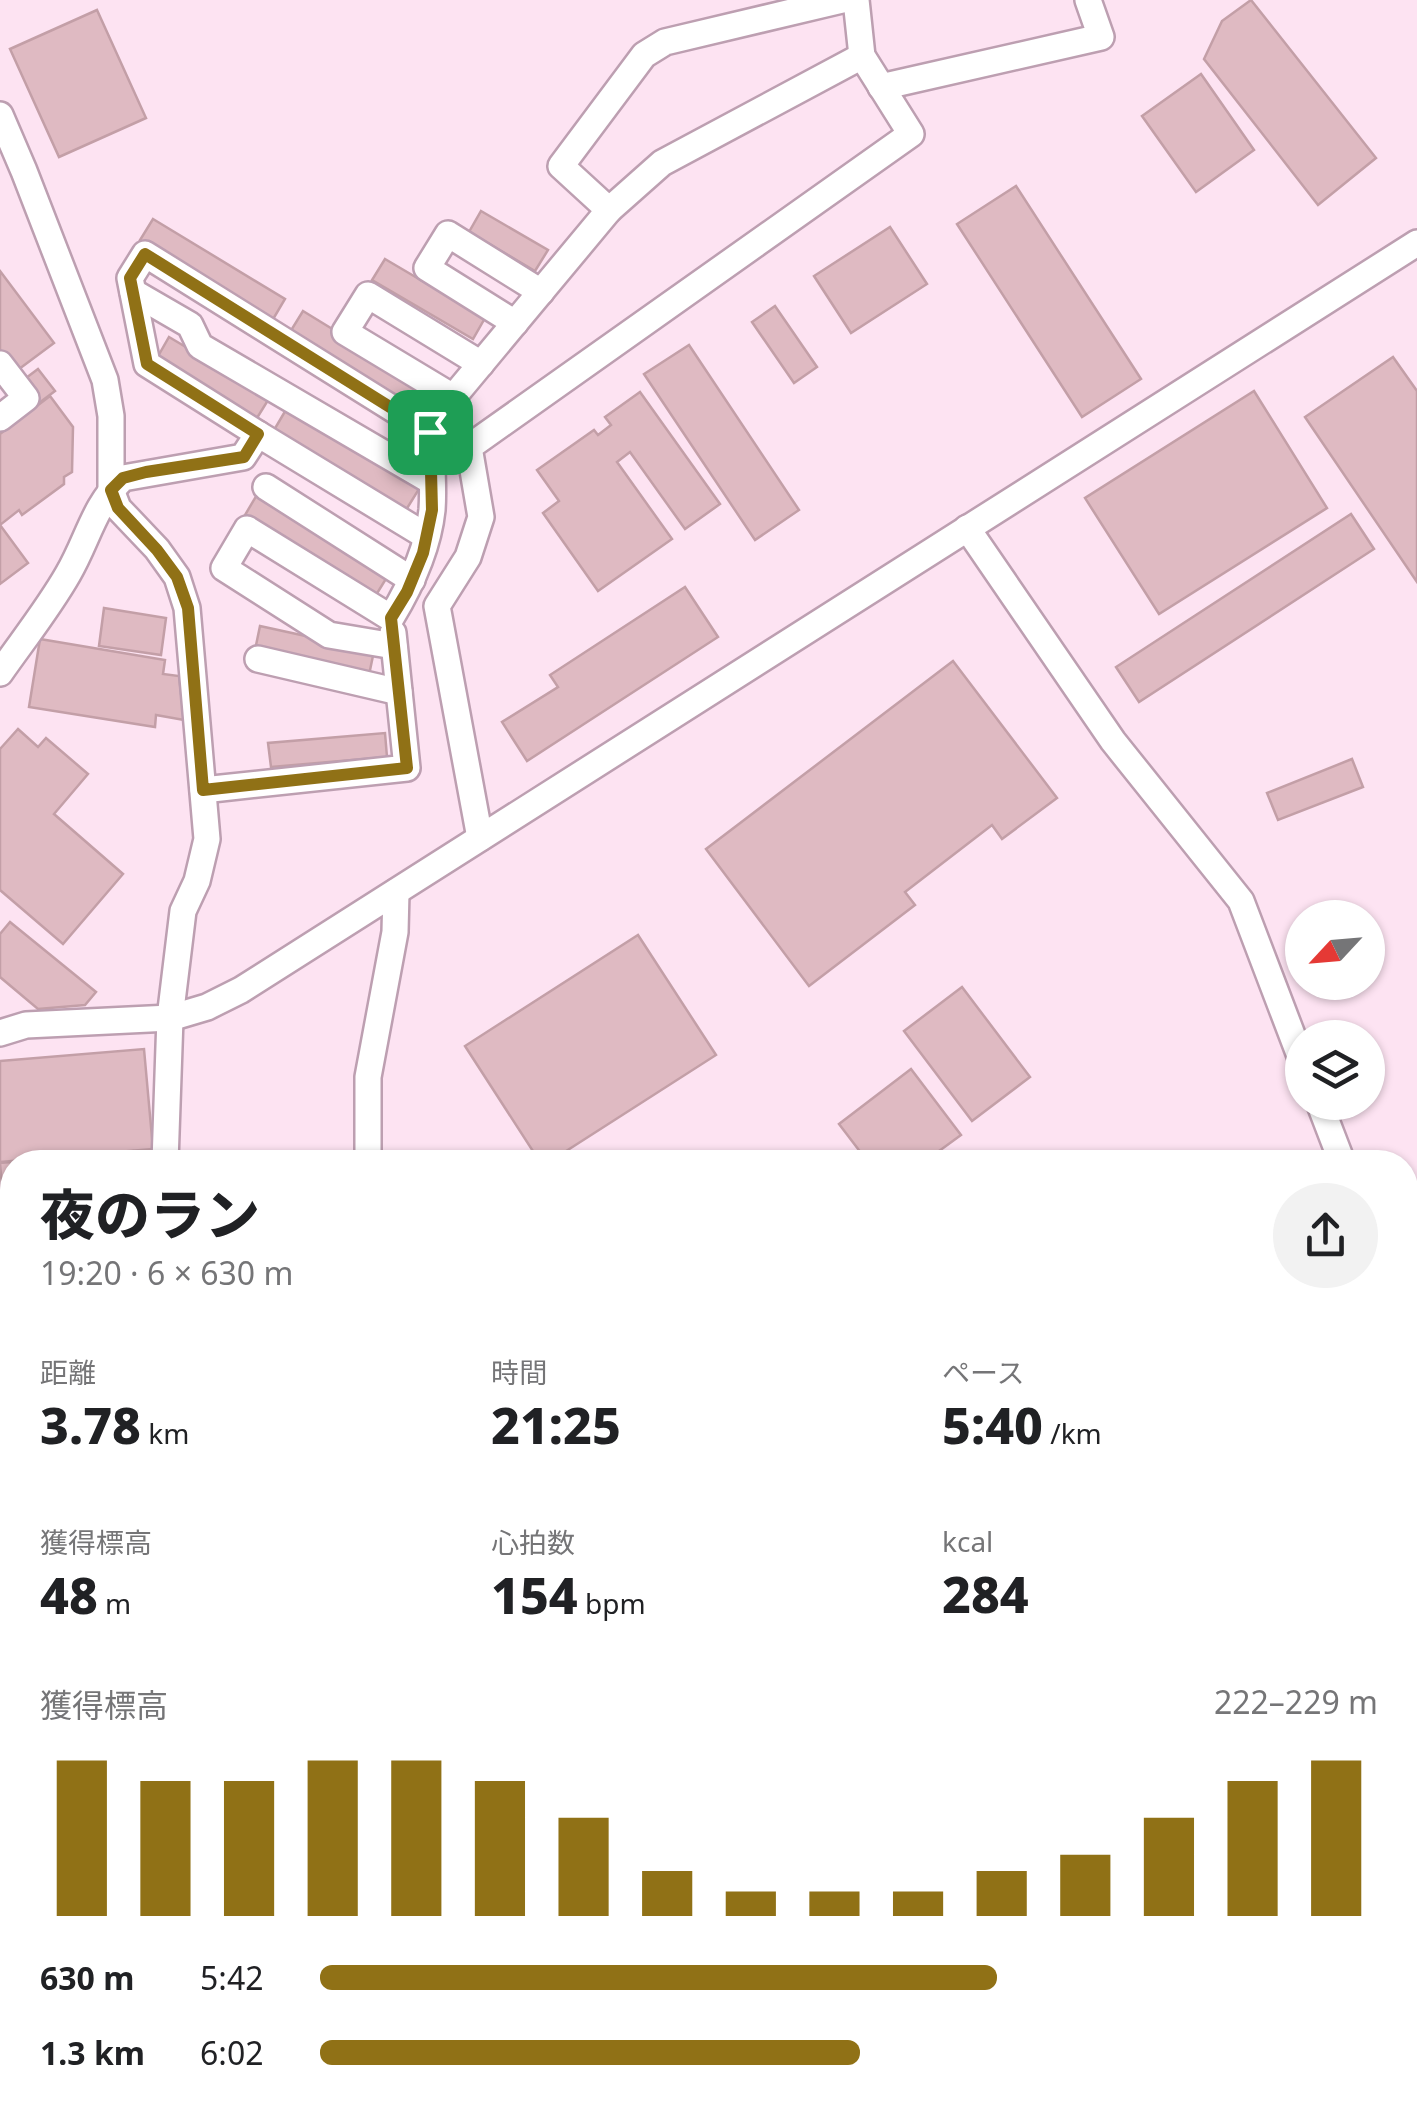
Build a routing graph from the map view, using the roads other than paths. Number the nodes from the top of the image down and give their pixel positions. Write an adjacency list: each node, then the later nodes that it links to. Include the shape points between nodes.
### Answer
1 (842, 0): 7 (street, via 666,42 644,55 562,166)
2 (856, 0): 4 (street)
3 (1088, 0): 5 (street, via 1101,37)
4 (862, 56): 5 (street); 7 (street, via 662,163)
5 (882, 87): 30 (street, via 911,134 469,447 481,517 468,558 438,606)
6 (0, 114): 20 (street, via 105,380)
7 (609, 210): 10 (street)
8 (1417, 242): 21 (street)
9 (133, 292): 16 (street, via 130,278 145,254); 17 (street, via 147,364); 18 (street, via 190,325 200,346)
10 (541, 292): 11 (street); 11 (street, via 448,234 427,268)
11 (515, 323): 13 (street)
12 (0, 364): 15 (street, via 26,398)
13 (481, 364): 14 (street); 14 (street, via 368,295 346,332)
14 (453, 398): 16 (street)
15 (0, 418)
16 (430, 432): 18 (street)
17 (258, 434): 20 (street, via 244,457 134,475); 22 (street)
18 (431, 481): 22 (street)
19 (266, 487): 23 (street)
20 (111, 490): 27 (street, via 69,573); 29 (street, via 118,508 177,577 188,608)
21 (968, 528): 30 (street); 33 (street, via 1113,741 1241,901)
22 (426, 536): 23 (street)
23 (412, 580): 24 (street)
24 (391, 618): 25 (street); 25 (street, via 247,528 224,568 329,635)
25 (394, 646): 28 (street)
26 (258, 659): 28 (street)
27 (0, 673)
28 (399, 692): 29 (street, via 407,768)
29 (203, 790): 32 (street, via 207,839 183,911)
30 (480, 838): 31 (street)
31 (396, 892): 32 (street, via 241,990); 37 (street, via 368,1077)
32 (170, 1018): 34 (street, via 26,1025); 36 (street)
33 (1286, 1020)
34 (0, 1033)
35 (1325, 1120): 38 (street)
36 (165, 1150)
37 (368, 1150)
38 (1337, 1150)

